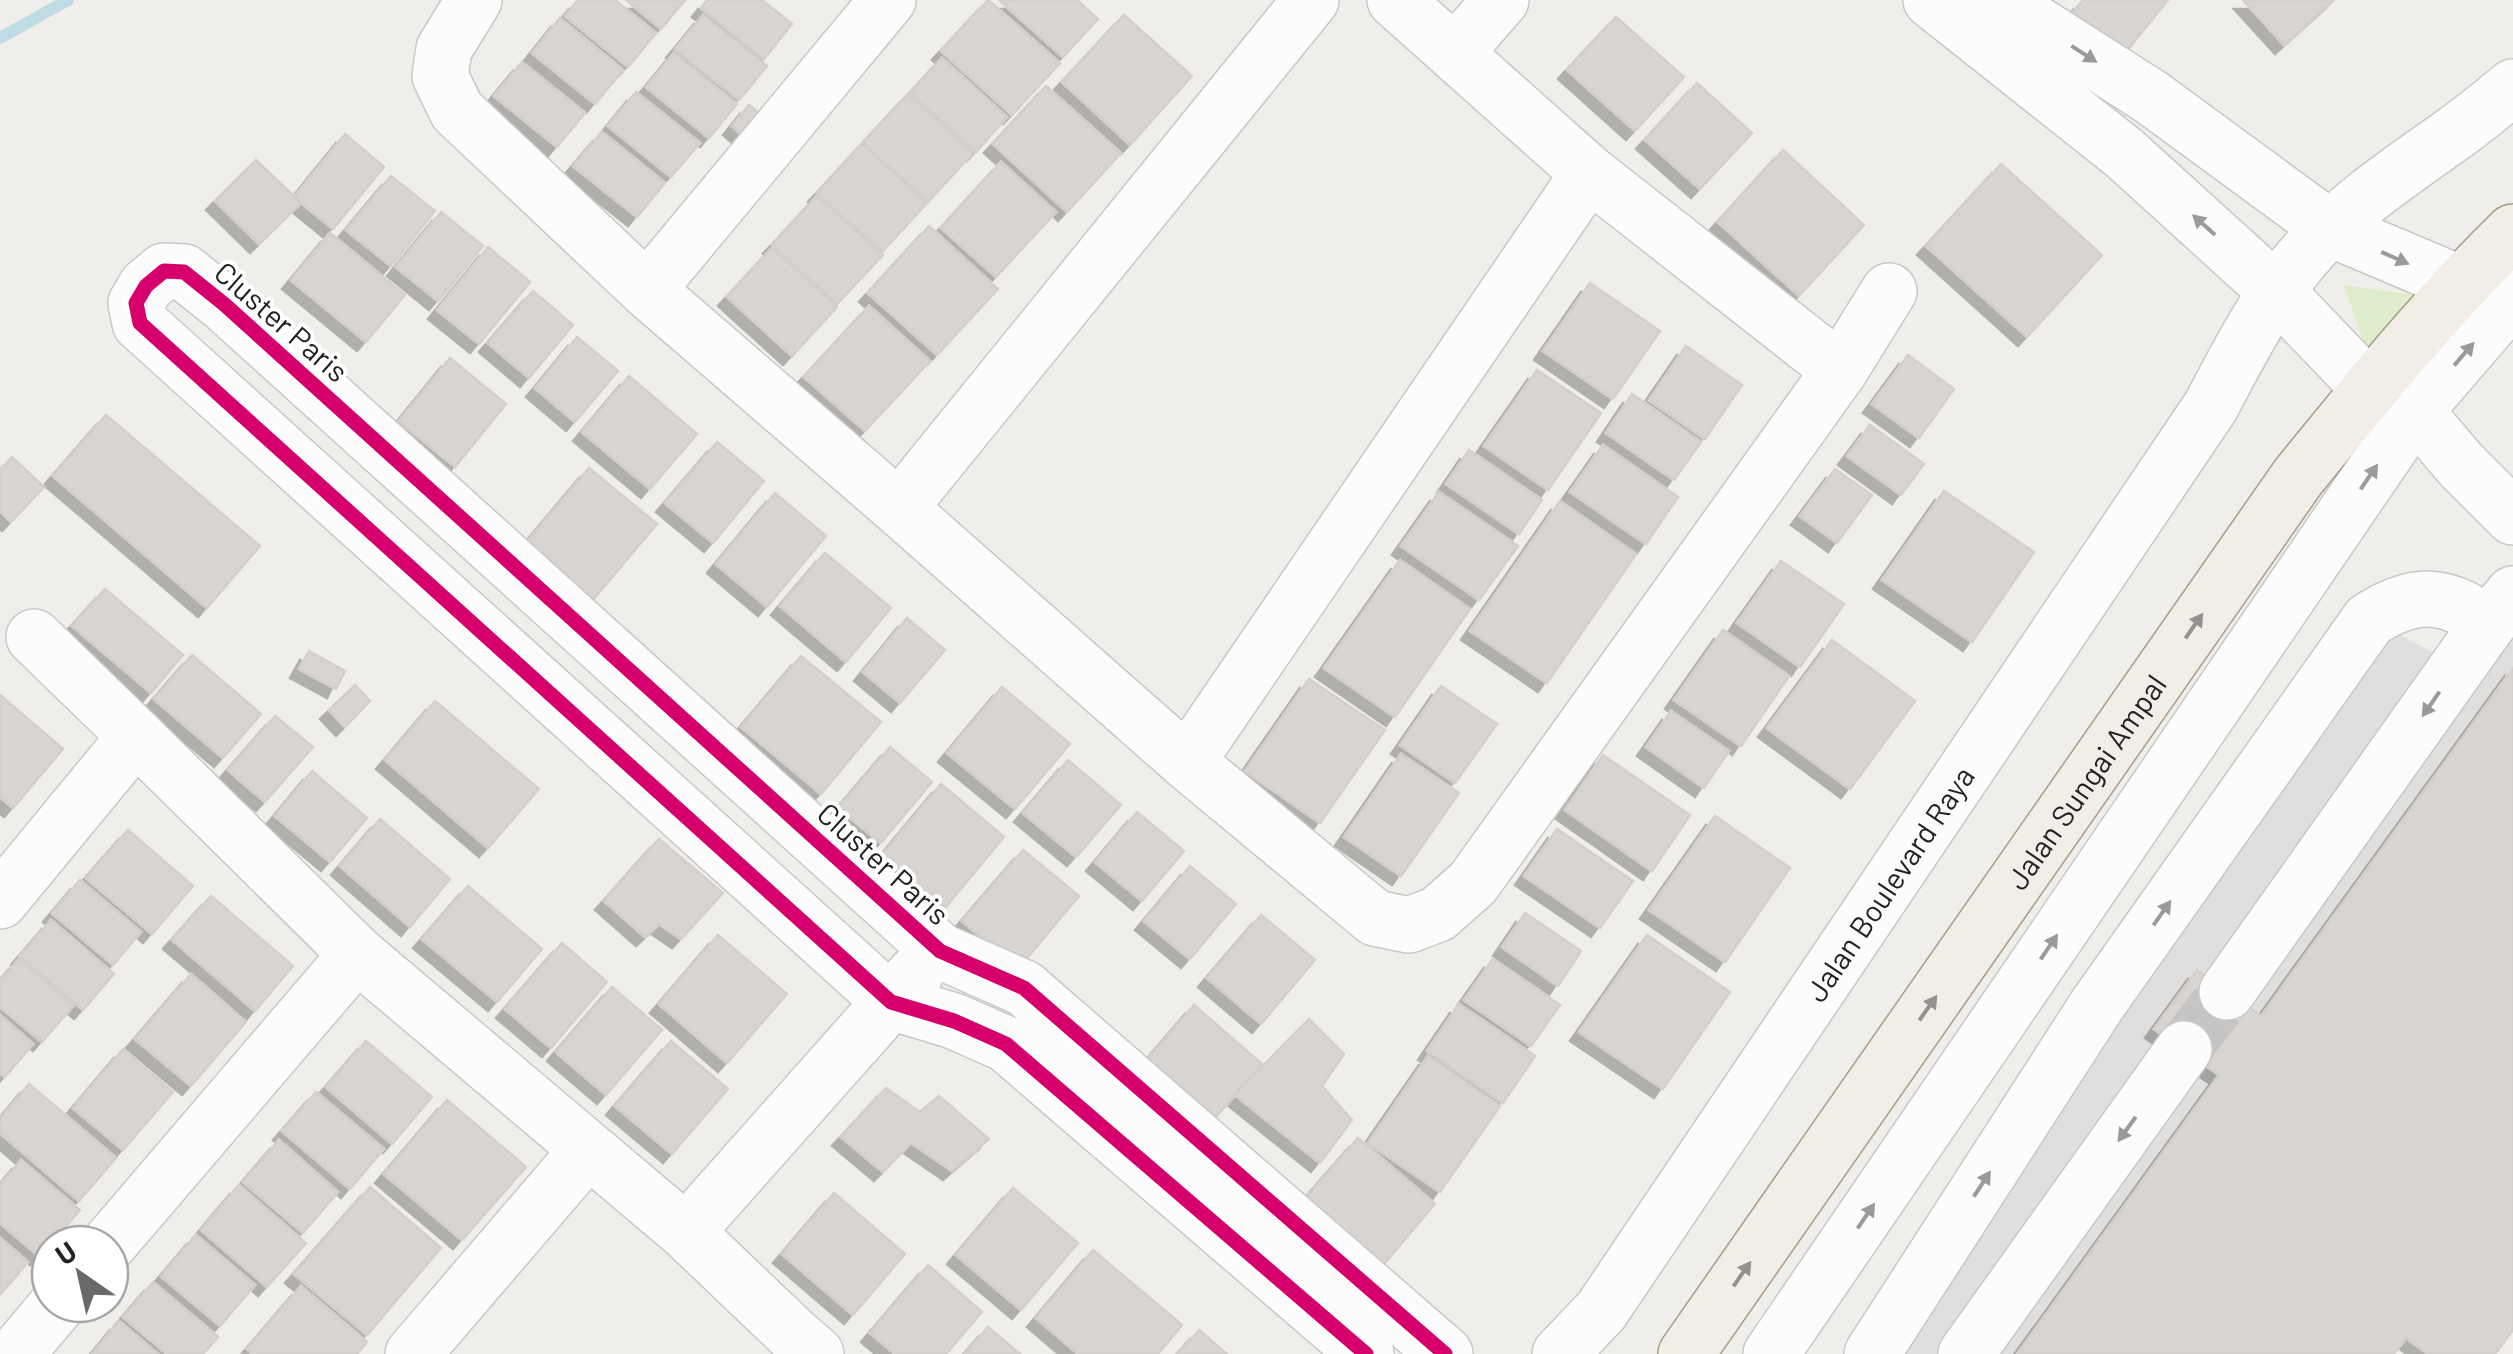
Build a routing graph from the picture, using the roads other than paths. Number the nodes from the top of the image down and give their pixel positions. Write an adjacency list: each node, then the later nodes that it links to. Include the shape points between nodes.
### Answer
1 (474, 0): 14 (street, via 444,49 440,76 457,111)
2 (888, 0): 14 (street)
3 (1311, 0): 20 (street)
4 (1395, 0): 8 (street)
5 (1501, 0): 8 (street)
6 (1931, 0): 16 (street, one-way to 6, via 2124,153)
7 (2004, 0): 11 (street, one-way to 11)
8 (1455, 54): 10 (street)
9 (2513, 87): 11 (street, Jalan Boulevard Raya)
10 (1589, 172): 18 (street); 25 (street)
11 (2330, 229): 13 (street, one-way to 13); 16 (street, Jalan Boulevard Raya)
12 (2513, 232): 13 (main road, Jalan Sungai Ampal)
13 (2460, 284): 19 (main road, Jalan Sungai Ampal)
14 (646, 290): 20 (street)
15 (1890, 291): 18 (street)
16 (2276, 291): 19 (street); 41 (street, Jalan Boulevard Raya, via 2211,406 1602,1311)
17 (2513, 297): 19 (street, one-way to 17)
18 (1840, 370): 25 (street, via 1473,883 1438,914 1409,926 1375,918)
19 (2392, 400): 21 (street); 42 (main road, Jalan Sungai Ampal, one-way to 19, via 2298,477); 43 (street, one-way to 19)
20 (899, 508): 25 (street)
21 (2513, 517)
22 (2500, 609): 29 (street, one-way to 29); 44 (street, one-way to 22, via 2098,1005 2369,620 2413,599 2472,612)
23 (34, 637): 24 (street)
24 (136, 736): 26 (street); 28 (street)
25 (1187, 762)
26 (0, 902)
27 (940, 951): 30 (street, Cluster Paris); 30 (street, Cluster Paris, via 224,304 184,272 164,270 146,286 136,303 140,323); 35 (street, Cluster Paris, via 1024,988)
28 (357, 954): 32 (street); 33 (street)
29 (2227, 992)
30 (891, 1002): 34 (street, Cluster Paris); 35 (street, Cluster Paris, via 1006,1044)
31 (2184, 1050): 45 (street, one-way to 45)
32 (588, 1150): 34 (street); 39 (street)
33 (127, 1224)
34 (686, 1232): 37 (street)
35 (1353, 1321): 40 (street, Cluster Paris)
36 (41, 1324): 38 (street)
37 (799, 1348)
38 (16, 1354)
39 (413, 1354)
40 (1445, 1354)
41 (1560, 1354)
42 (1686, 1354)
43 (1772, 1354)
44 (1872, 1354)
45 (1966, 1354)

